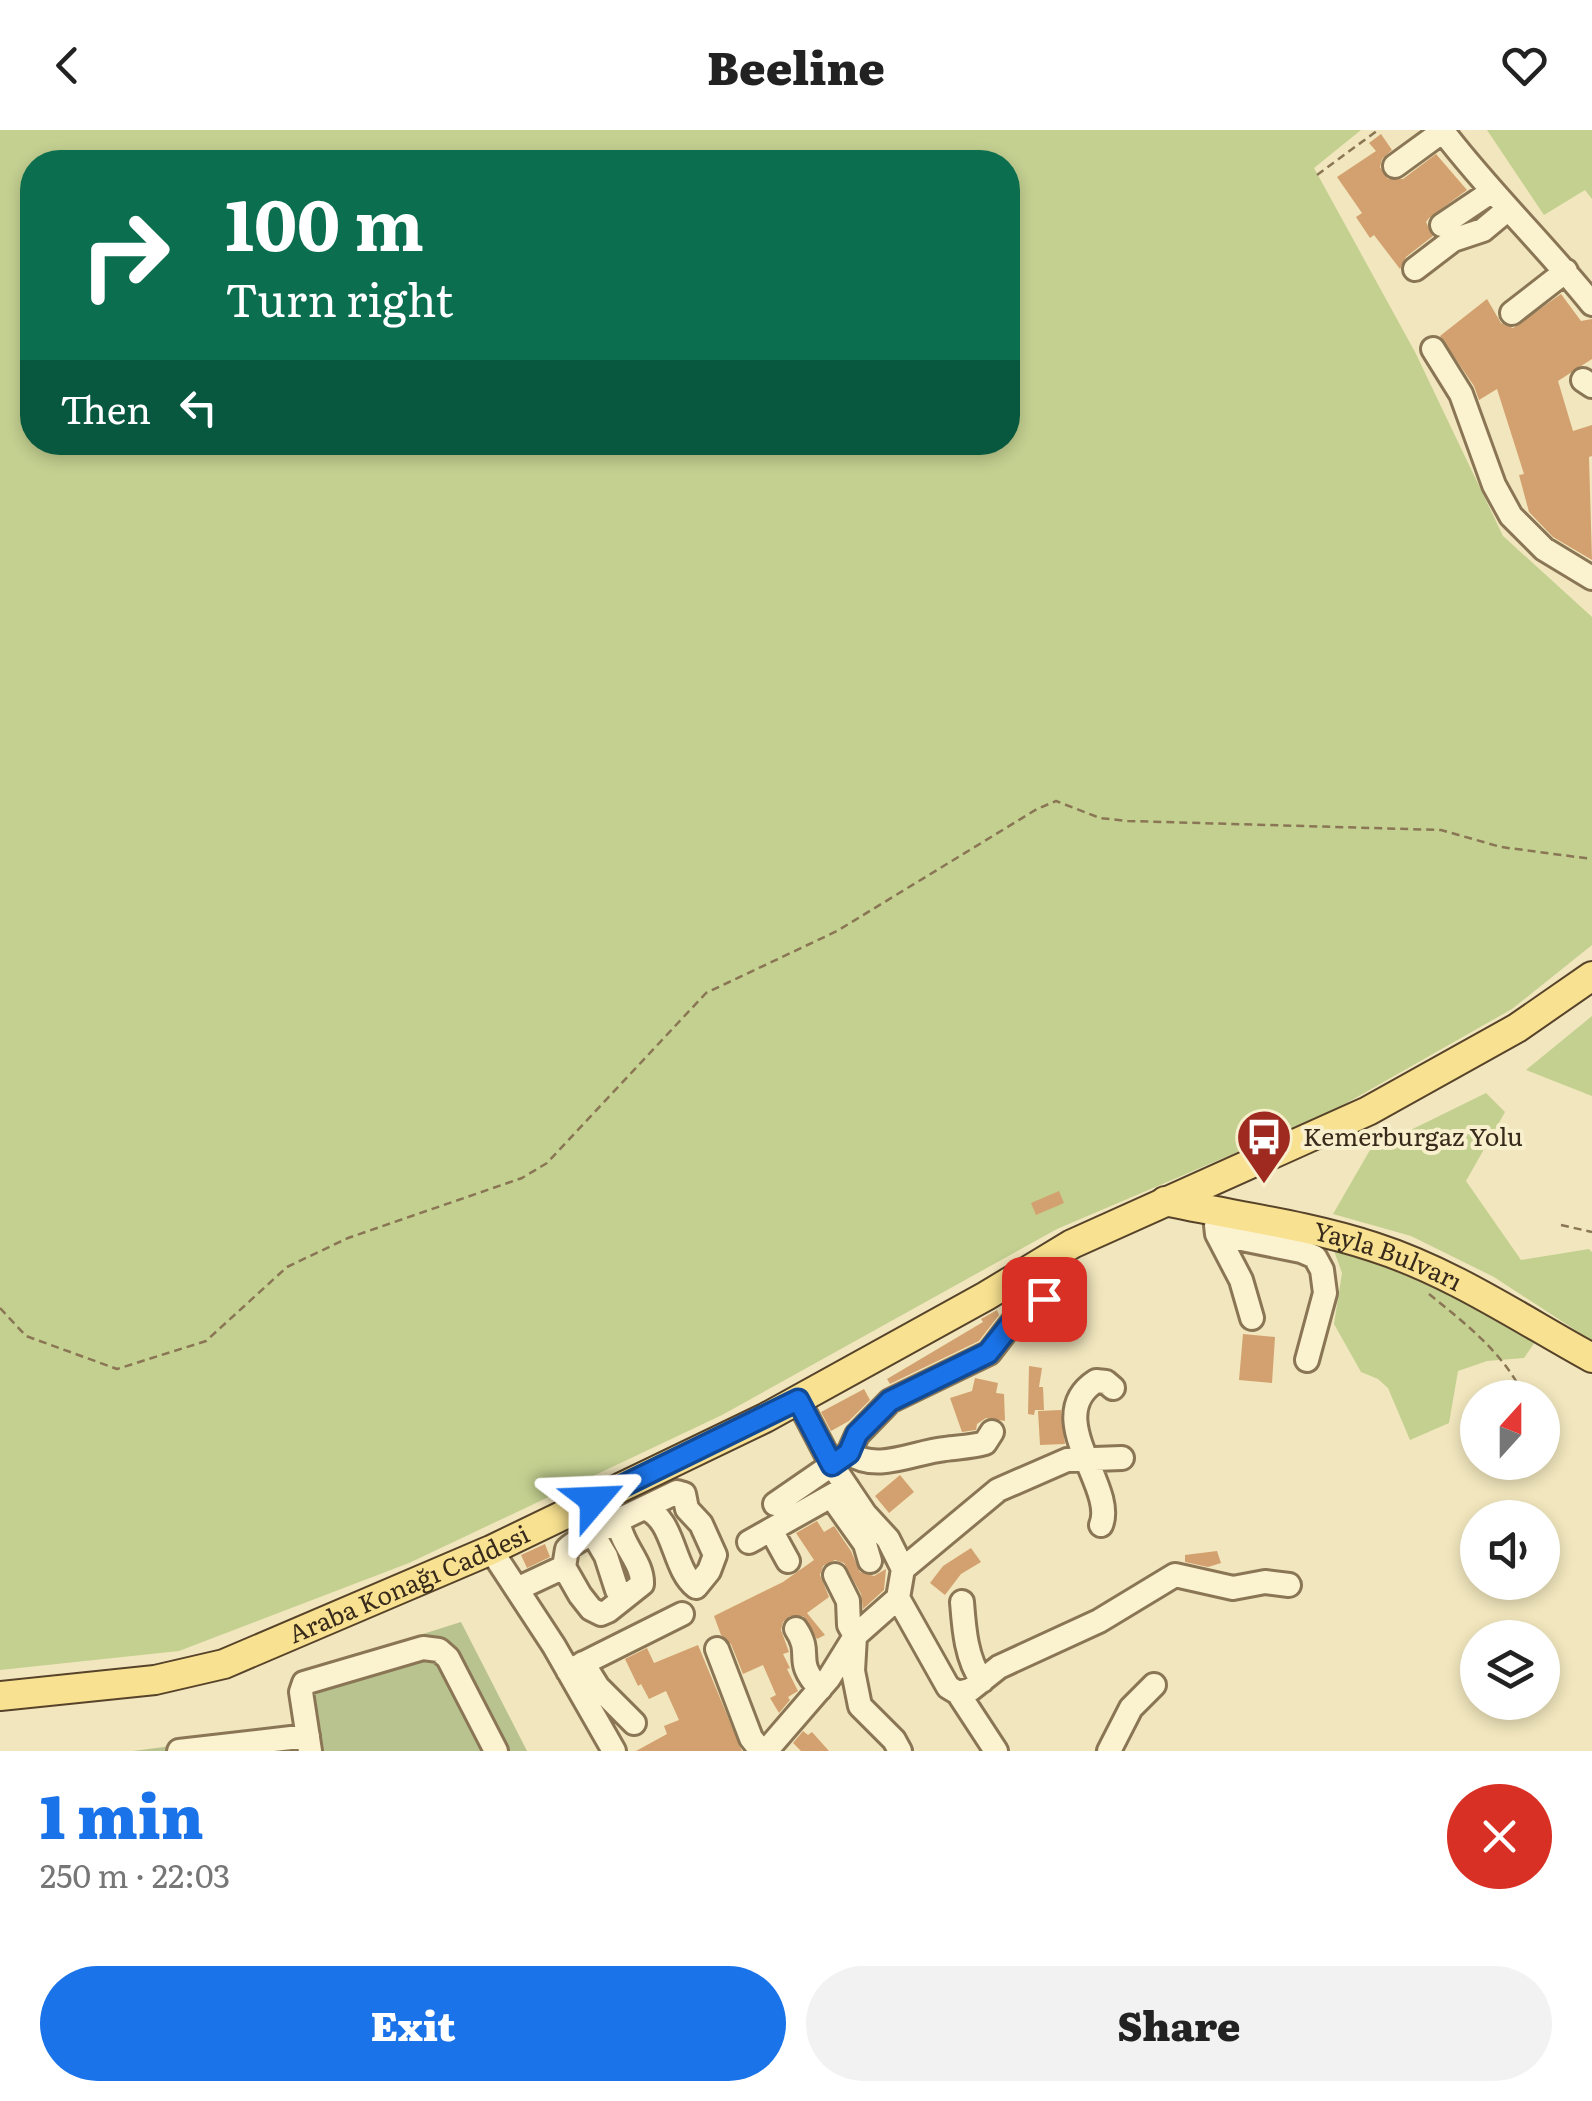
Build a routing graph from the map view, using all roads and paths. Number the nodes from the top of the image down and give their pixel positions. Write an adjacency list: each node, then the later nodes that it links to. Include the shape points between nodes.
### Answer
1 (1378, 130): 4 (path)
2 (1443, 130): 3 (street); 5 (street)
3 (1395, 166)
4 (1318, 176)
5 (1491, 192): 6 (street); 7 (street)
6 (1507, 210): 8 (street); 9 (street)
7 (1442, 226)
8 (1415, 270)
9 (1566, 271): 10 (street); 11 (street)
10 (1592, 304)
11 (1512, 314)
12 (1434, 349): 13 (street, via 1461,394 1511,516 1544,548)
13 (1592, 578)
14 (1592, 859): 22 (path, via 1501,847 1442,830 1128,821 1056,801 837,930 706,993 548,1162 522,1178 348,1238 287,1267 206,1340 117,1369 26,1336)
15 (1592, 976): 16 (main road, Araba Konağı Caddesi, via 1517,1028 1368,1111)
16 (1166, 1201): 17 (main road, Yayla Bulvarı); 28 (main road, Araba Konağı Caddesi, via 1072,1244)
17 (1216, 1223): 23 (street); 24 (main road, Yayla Bulvarı, via 1311,1229 1376,1248 1458,1281); 25 (street, via 1315,1257 1325,1293)
18 (1561, 1225): 19 (path)
19 (1592, 1232)
20 (1067, 1289): 32 (street, via 1019,1314 988,1353 890,1401)
21 (1428, 1294): 26 (path)
22 (0, 1308)
23 (1252, 1318)
24 (1592, 1358)
25 (1307, 1360)
26 (1516, 1380)
27 (1113, 1388): 30 (street, via 1096,1381 1076,1406)
28 (798, 1400): 32 (street); 41 (main road, Araba Konağı Caddesi)
29 (992, 1432): 32 (street, via 985,1443 913,1466)
30 (1084, 1458): 31 (street); 37 (street, via 1104,1512); 44 (street, via 998,1490)
31 (1122, 1458)
32 (841, 1459): 33 (street); 34 (street)
33 (839, 1492): 38 (street); 43 (street); 44 (street, via 888,1539)
34 (775, 1504)
35 (644, 1508): 36 (street)
36 (618, 1523): 39 (street); 49 (street, via 642,1574 642,1584)
37 (1102, 1525)
38 (771, 1530): 40 (street); 42 (street)
39 (592, 1534): 45 (street, via 567,1549); 49 (street, via 617,1590)
40 (749, 1542)
41 (491, 1550): 48 (street); 62 (main road, Araba Konağı Caddesi, via 224,1664 155,1680)
42 (788, 1560)
43 (870, 1560)
44 (903, 1569): 50 (street)
45 (558, 1570): 48 (street); 49 (street, via 597,1612); 52 (street)
46 (835, 1575): 55 (street)
47 (1289, 1585): 58 (street, via 1233,1588 1175,1574)
48 (516, 1589): 57 (street)
49 (628, 1593)
50 (898, 1598): 55 (street); 61 (street, via 948,1687)
51 (962, 1602): 58 (street, via 968,1649)
52 (574, 1608)
53 (682, 1614): 57 (street)
54 (796, 1629): 60 (street, via 804,1642 805,1670)
55 (855, 1636): 60 (street); 69 (street, via 860,1706)
56 (717, 1648): 68 (street, via 752,1738)
57 (576, 1667): 63 (street); 67 (street)
58 (982, 1680): 61 (street)
59 (1154, 1686): 71 (street, via 1130,1708)
60 (820, 1688): 68 (street)
61 (958, 1693): 70 (street)
62 (0, 1696)
63 (634, 1723)
64 (308, 1744): 65 (street); 66 (street, via 304,1684 423,1648 448,1658)
65 (179, 1751)
66 (496, 1751)
67 (614, 1751)
68 (764, 1751)
69 (900, 1751)
70 (996, 1751)
71 (1109, 1751)

